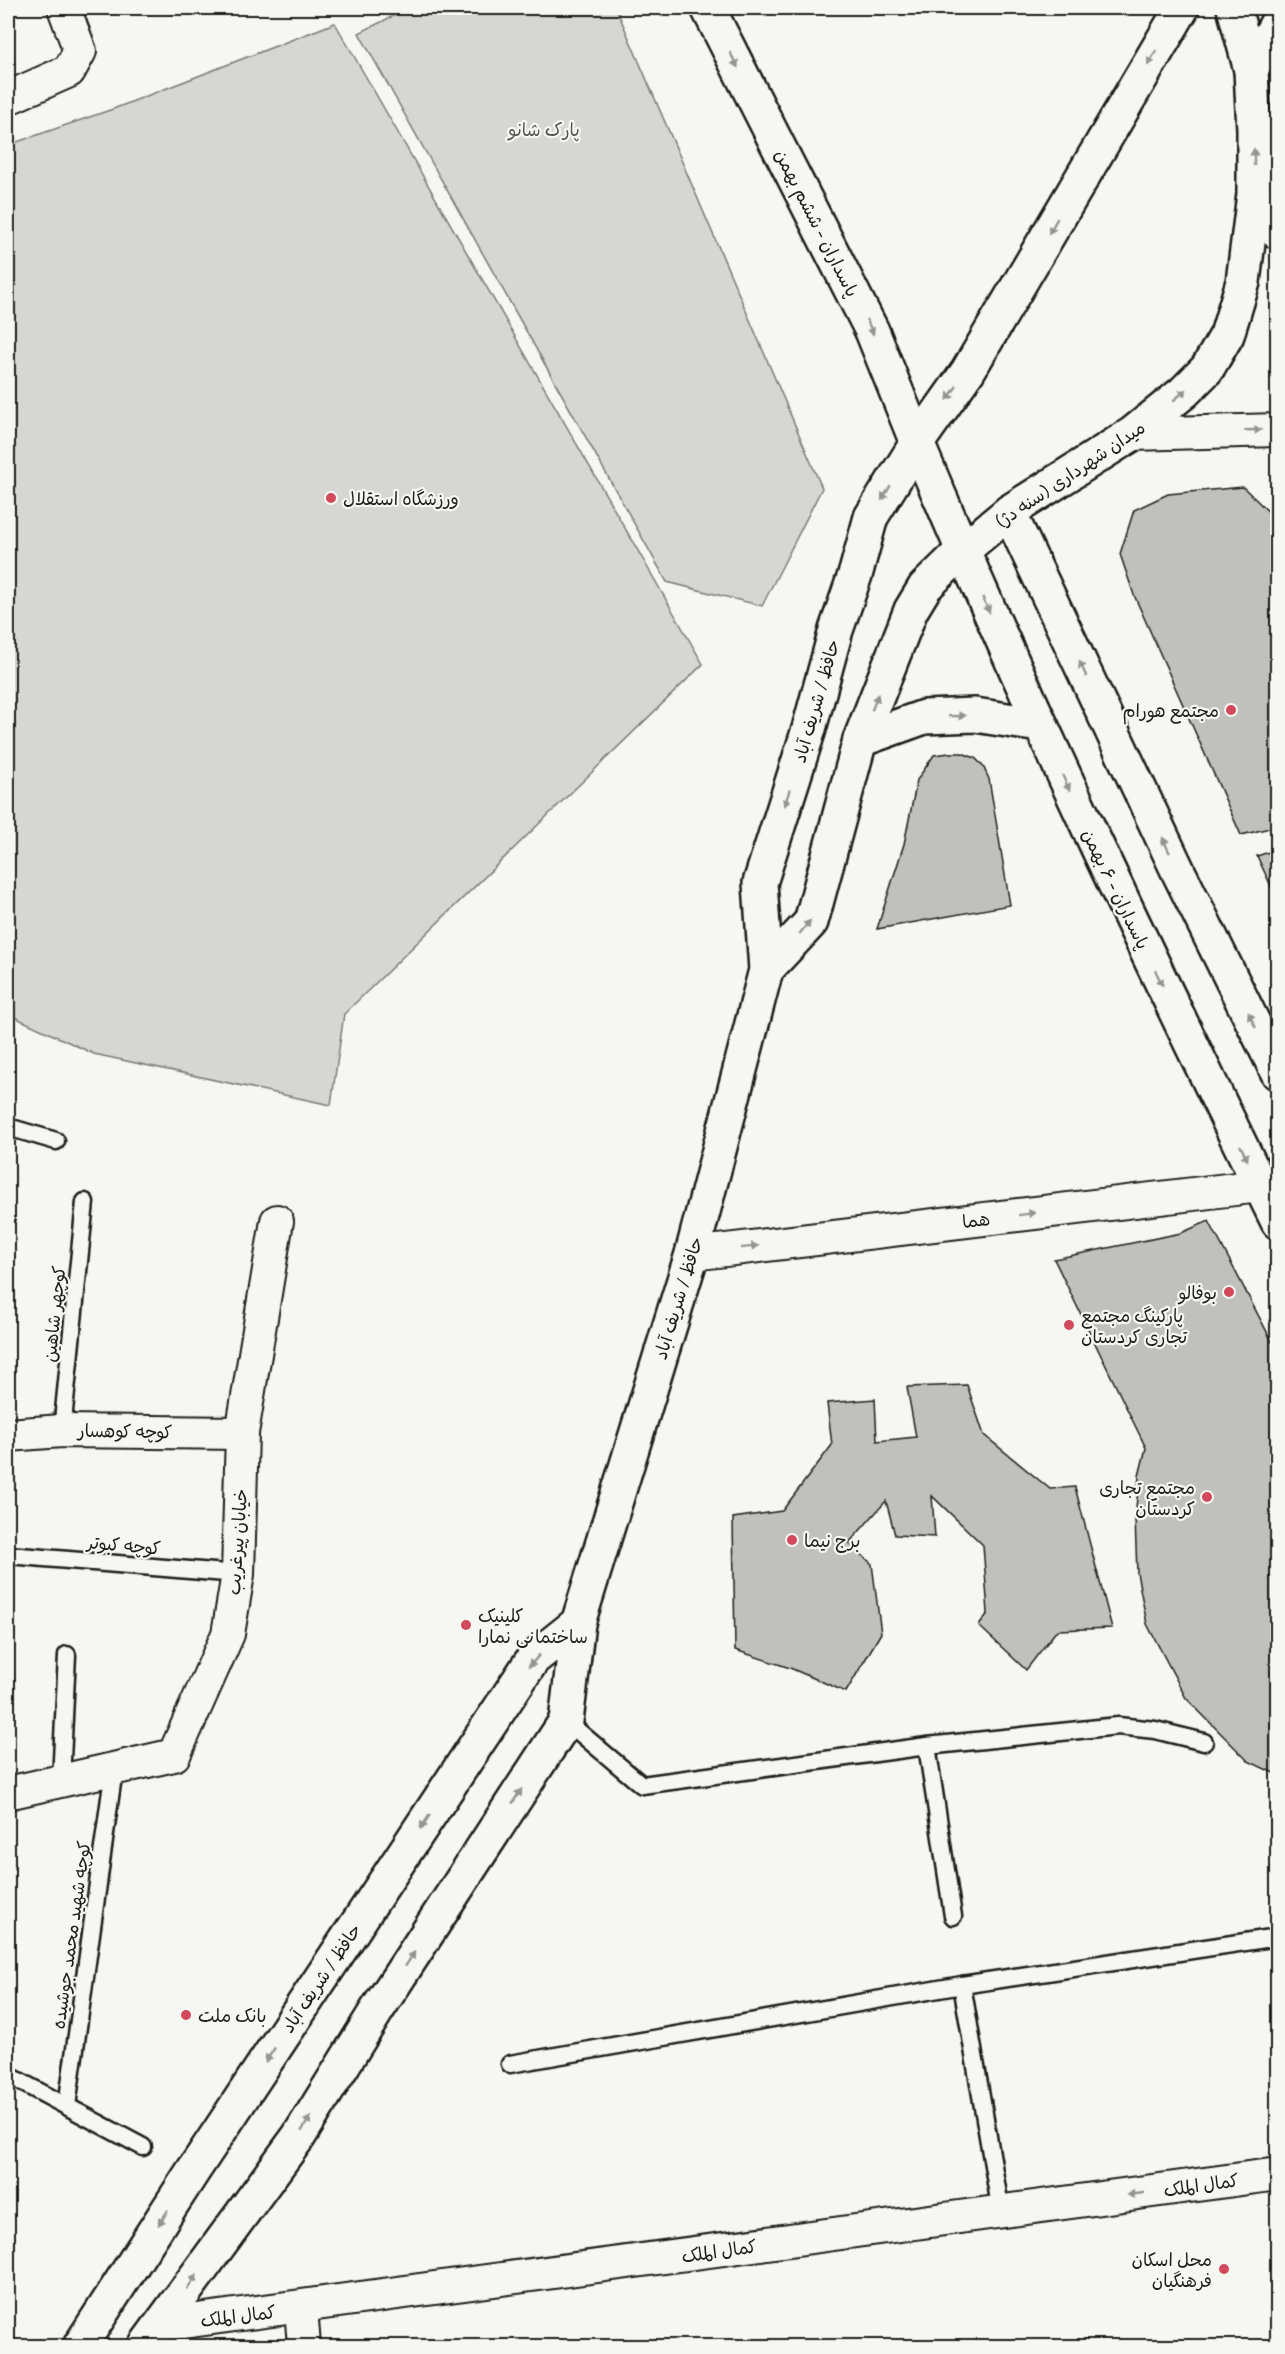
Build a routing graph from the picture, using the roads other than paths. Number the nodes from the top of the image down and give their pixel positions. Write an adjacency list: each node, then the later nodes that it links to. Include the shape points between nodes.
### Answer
1 (64, 8): 7 (street, via 80,51 69,71)
2 (708, 8): 12 (main road, پاسداران - ششم بهمن, one-way to 12, via 872,331)
3 (1182, 8): 12 (main road, one-way to 12, via 968,370)
4 (1234, 8): 6 (main road, میدان شهرداری (سنه دژ))
5 (1278, 21): 6 (main road)
6 (1251, 70): 8 (main road, میدان شهرداری (سنه دژ), one-way to 6)
7 (8, 98)
8 (1254, 194): 9 (street); 11 (main road, میدان شهرداری (سنه دژ), one-way to 8, via 1185,392 1207,369 1227,335 1243,282)
9 (1278, 233)
10 (1278, 430): 11 (street, one-way to 10)
11 (1132, 434): 13 (main road, میدان شهرداری (سنه دژ))
12 (917, 443): 14 (main road); 17 (main road, حافظ / شریف آباد, one-way to 17, via 871,517 760,883)
13 (1009, 512): 14 (main road, میدان شهرداری (سنه دژ)); 18 (main road, one-way to 13)
14 (962, 551): 15 (main road, پاسداران - ۶ بهمن, one-way to 15); 16 (main road, حافظ / شریف آباد, one-way to 14, via 911,610 924,587)
15 (1040, 725): 16 (main road, one-way to 15, via 924,717 975,715); 21 (main road, پاسداران - ۶ بهمن, one-way to 21, via 1101,860)
16 (860, 740): 17 (main road, حافظ / شریف آباد, one-way to 16, via 811,922)
17 (766, 970): 25 (main road, حافظ / شریف آباد)
18 (1278, 1073)
19 (8, 1127): 20 (lane)
20 (56, 1141)
21 (1260, 1186): 24 (main road, پاسداران - ۶ بهمن); 25 (street, هما, one-way to 21)
22 (85, 1202): 26 (lane, کوچهر شاهین)
23 (277, 1221): 27 (street, خیابان پیرغریب)
24 (1278, 1222)
25 (692, 1254): 31 (main road, حافظ / شریف آباد)
26 (62, 1431): 27 (street, کوچه کوهسار); 28 (street, کوچه کوهسار)
27 (243, 1433): 30 (street, خیابان پیرغریب)
28 (8, 1435)
29 (8, 1555): 30 (lane, کوچه کبوتر)
30 (238, 1574): 36 (street, خیابان پیرغریب, via 228,1634 174,1755)
31 (578, 1623): 33 (main road, حافظ / شریف آباد); 50 (main road, حافظ / شریف آباد, one-way to 50, via 533,1659)
32 (67, 1655): 37 (lane)
33 (566, 1721): 35 (lane, via 642,1785); 49 (main road, حافظ / شریف آباد, one-way to 33, via 299,2136)
34 (1204, 1742): 35 (lane, via 1118,1726)
35 (927, 1746): 39 (lane)
36 (114, 1769): 37 (street, خیابان پیرغریب); 44 (lane, کوچه شهید محمد جوشیده)
37 (61, 1781): 38 (street, خیابان پیرغریب)
38 (8, 1793)
39 (953, 1916)
40 (1278, 1937): 41 (lane)
41 (962, 1985): 42 (lane); 47 (lane)
42 (510, 2064)
43 (8, 2075): 44 (lane)
44 (67, 2106): 45 (lane)
45 (143, 2146)
46 (1278, 2174): 47 (street, کمال الملک, one-way to 47)
47 (1001, 2212): 48 (street, کمال الملک)
48 (301, 2308): 49 (street, کمال الملک); 51 (street)
49 (153, 2336)
50 (81, 2346)
51 (304, 2346)

